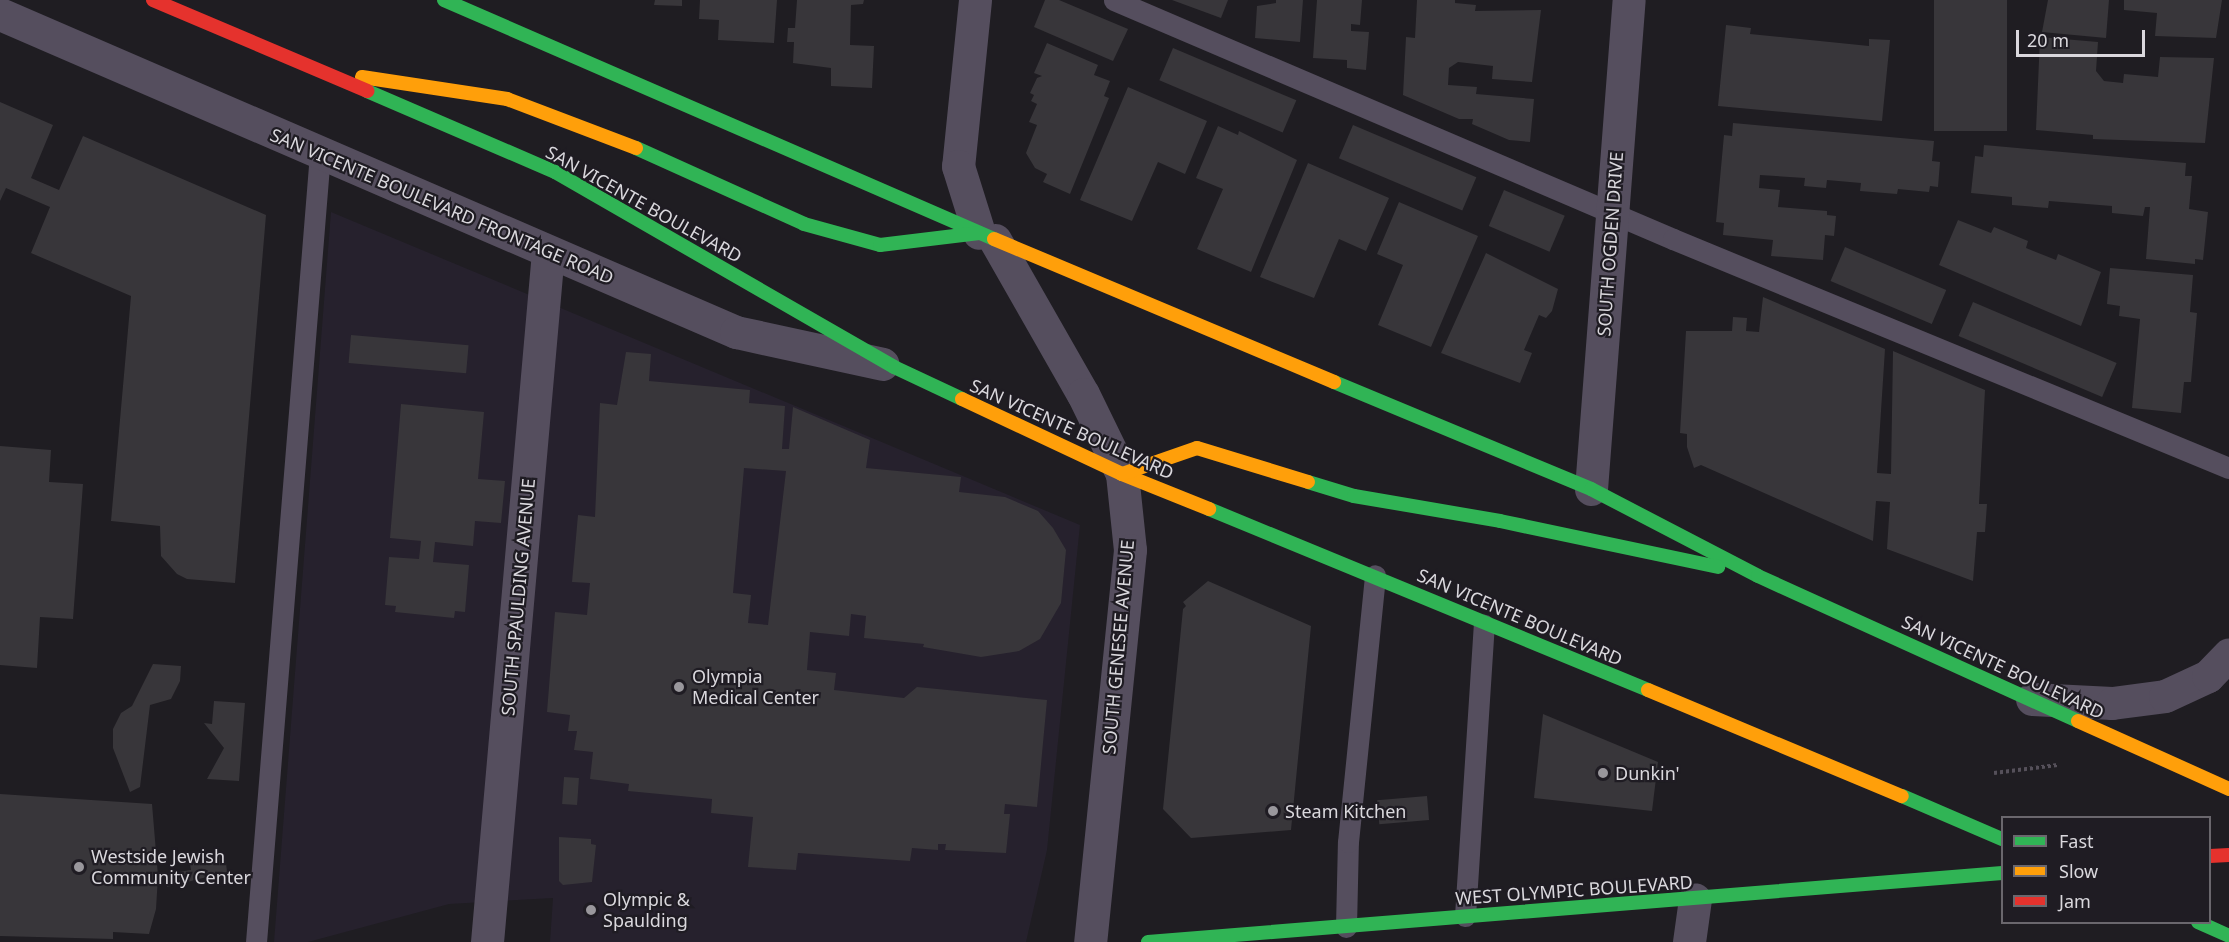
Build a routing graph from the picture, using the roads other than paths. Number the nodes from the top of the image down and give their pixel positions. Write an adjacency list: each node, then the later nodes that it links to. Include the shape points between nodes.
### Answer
1 (153, 0): 7 (main road, SAN VICENTE BOULEVARD)
2 (444, 0): 10 (main road, SAN VICENTE BOULEVARD)
3 (975, 0): 10 (street, SOUTH GENESEE AVENUE, via 958,166)
4 (1114, 0): 9 (lane)
5 (1629, 0): 9 (street, SOUTH OGDEN DRIVE)
6 (0, 14): 8 (street, SAN VICENTE BOULEVARD FRONTAGE ROAD)
7 (316, 70): 10 (main road, via 507,99 626,144 804,224 880,245); 12 (main road, SAN VICENTE BOULEVARD, via 555,172)
8 (320, 153): 11 (street, SAN VICENTE BOULEVARD FRONTAGE ROAD); 31 (lane)
9 (1613, 213): 13 (lane); 15 (street, SOUTH OGDEN DRIVE)
10 (987, 237): 14 (street, SOUTH GENESEE AVENUE, via 1078,384); 15 (main road, SAN VICENTE BOULEVARD)
11 (548, 252): 12 (street, SAN VICENTE BOULEVARD FRONTAGE ROAD, via 736,332); 32 (street, SOUTH SPAULDING AVENUE)
12 (894, 367): 14 (main road, SAN VICENTE BOULEVARD)
13 (2229, 468)
14 (1122, 474): 16 (main road, SAN VICENTE BOULEVARD); 17 (main road, via 1197,448 1354,496 1500,520); 33 (street, SOUTH GENESEE AVENUE, via 1130,550)
15 (1591, 489): 17 (main road, SAN VICENTE BOULEVARD)
16 (1375, 575): 18 (main road, SAN VICENTE BOULEVARD); 29 (lane, via 1348,842)
17 (1758, 576): 20 (main road, SAN VICENTE BOULEVARD)
18 (1484, 625): 22 (main road, SAN VICENTE BOULEVARD, via 1761,734); 27 (lane)
19 (2229, 654): 20 (street, via 2208,676 2165,696 2112,703)
20 (2032, 699): 21 (main road, SAN VICENTE BOULEVARD)
21 (2229, 789)
22 (2001, 838)
23 (2229, 855): 24 (main road)
24 (2211, 856)
25 (2001, 873): 26 (main road, WEST OLYMPIC BOULEVARD)
26 (1695, 899): 27 (main road, WEST OLYMPIC BOULEVARD); 35 (street)
27 (1465, 916): 29 (main road, WEST OLYMPIC BOULEVARD)
28 (2202, 924): 30 (main road)
29 (1346, 927): 34 (main road, WEST OLYMPIC BOULEVARD)
30 (2229, 936)
31 (256, 942)
32 (487, 942)
33 (1090, 942)
34 (1148, 942)
35 (1689, 942)

